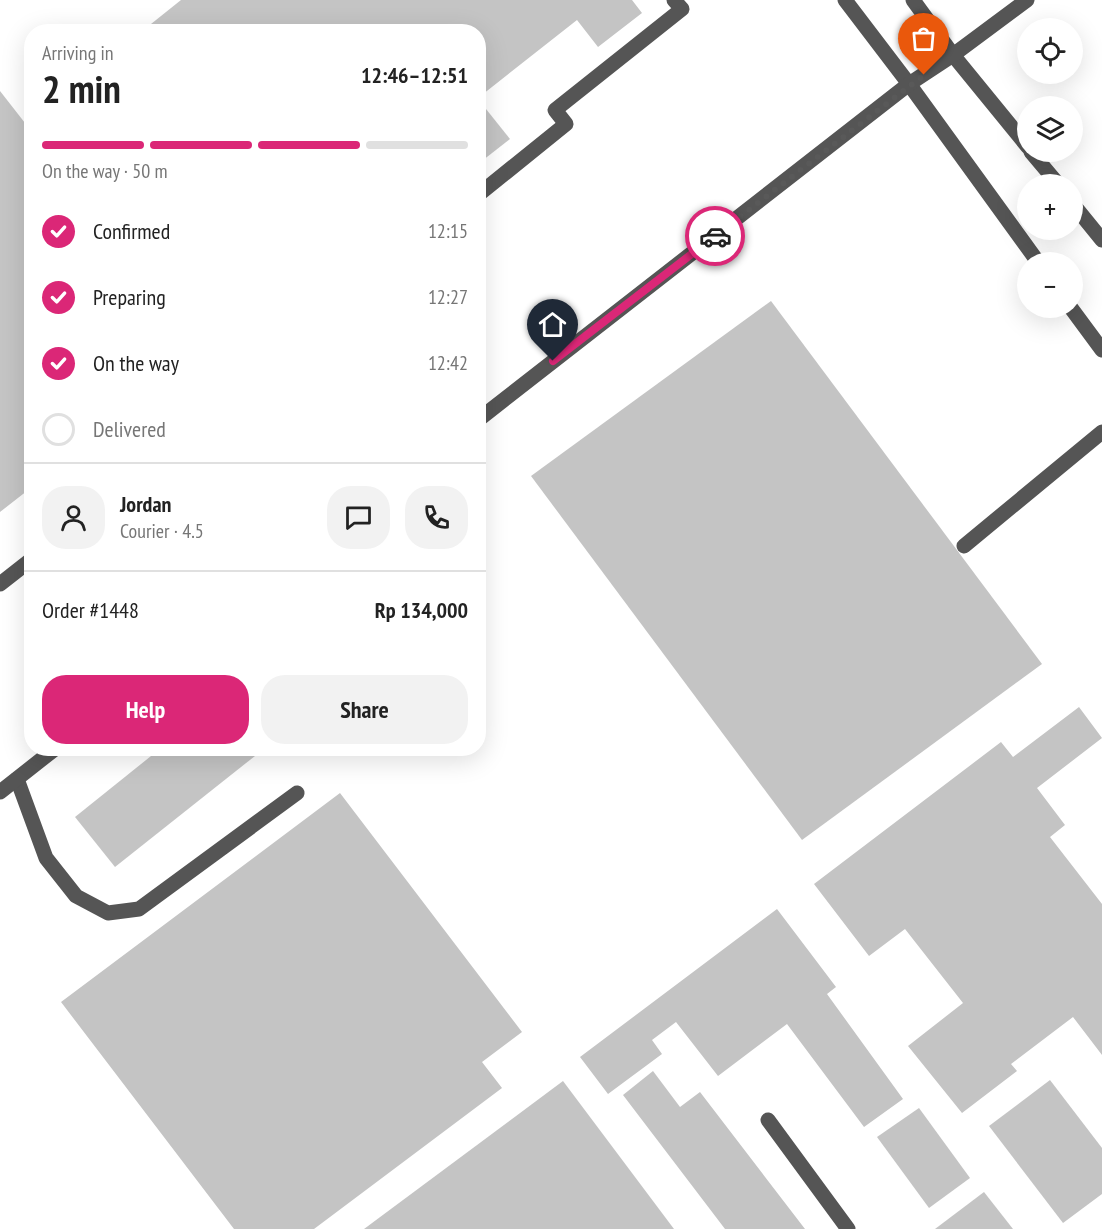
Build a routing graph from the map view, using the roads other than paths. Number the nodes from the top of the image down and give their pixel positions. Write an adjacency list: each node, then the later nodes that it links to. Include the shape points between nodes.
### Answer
1 (674, 0): 10 (street, via 682,9 555,110 566,124)
2 (845, 0): 6 (street)
3 (913, 0): 5 (street)
4 (1027, 0): 5 (street)
5 (953, 55): 6 (street); 7 (street)
6 (909, 84): 13 (street); 16 (street)
7 (1017, 134)
8 (1039, 162): 9 (street)
9 (1050, 174)
10 (486, 189)
11 (1083, 217): 12 (street)
12 (1102, 240)
13 (1031, 252)
14 (1078, 318): 15 (street)
15 (1102, 350)
16 (486, 414)
17 (1102, 432): 18 (street)
18 (964, 546)
19 (24, 565): 20 (street)
20 (0, 584)
21 (46, 756): 22 (street)
22 (17, 779): 23 (street); 24 (street, via 46,858 76,896 108,913 139,909)
23 (0, 792)
24 (297, 793)
25 (768, 1120): 26 (street)
26 (848, 1229)

